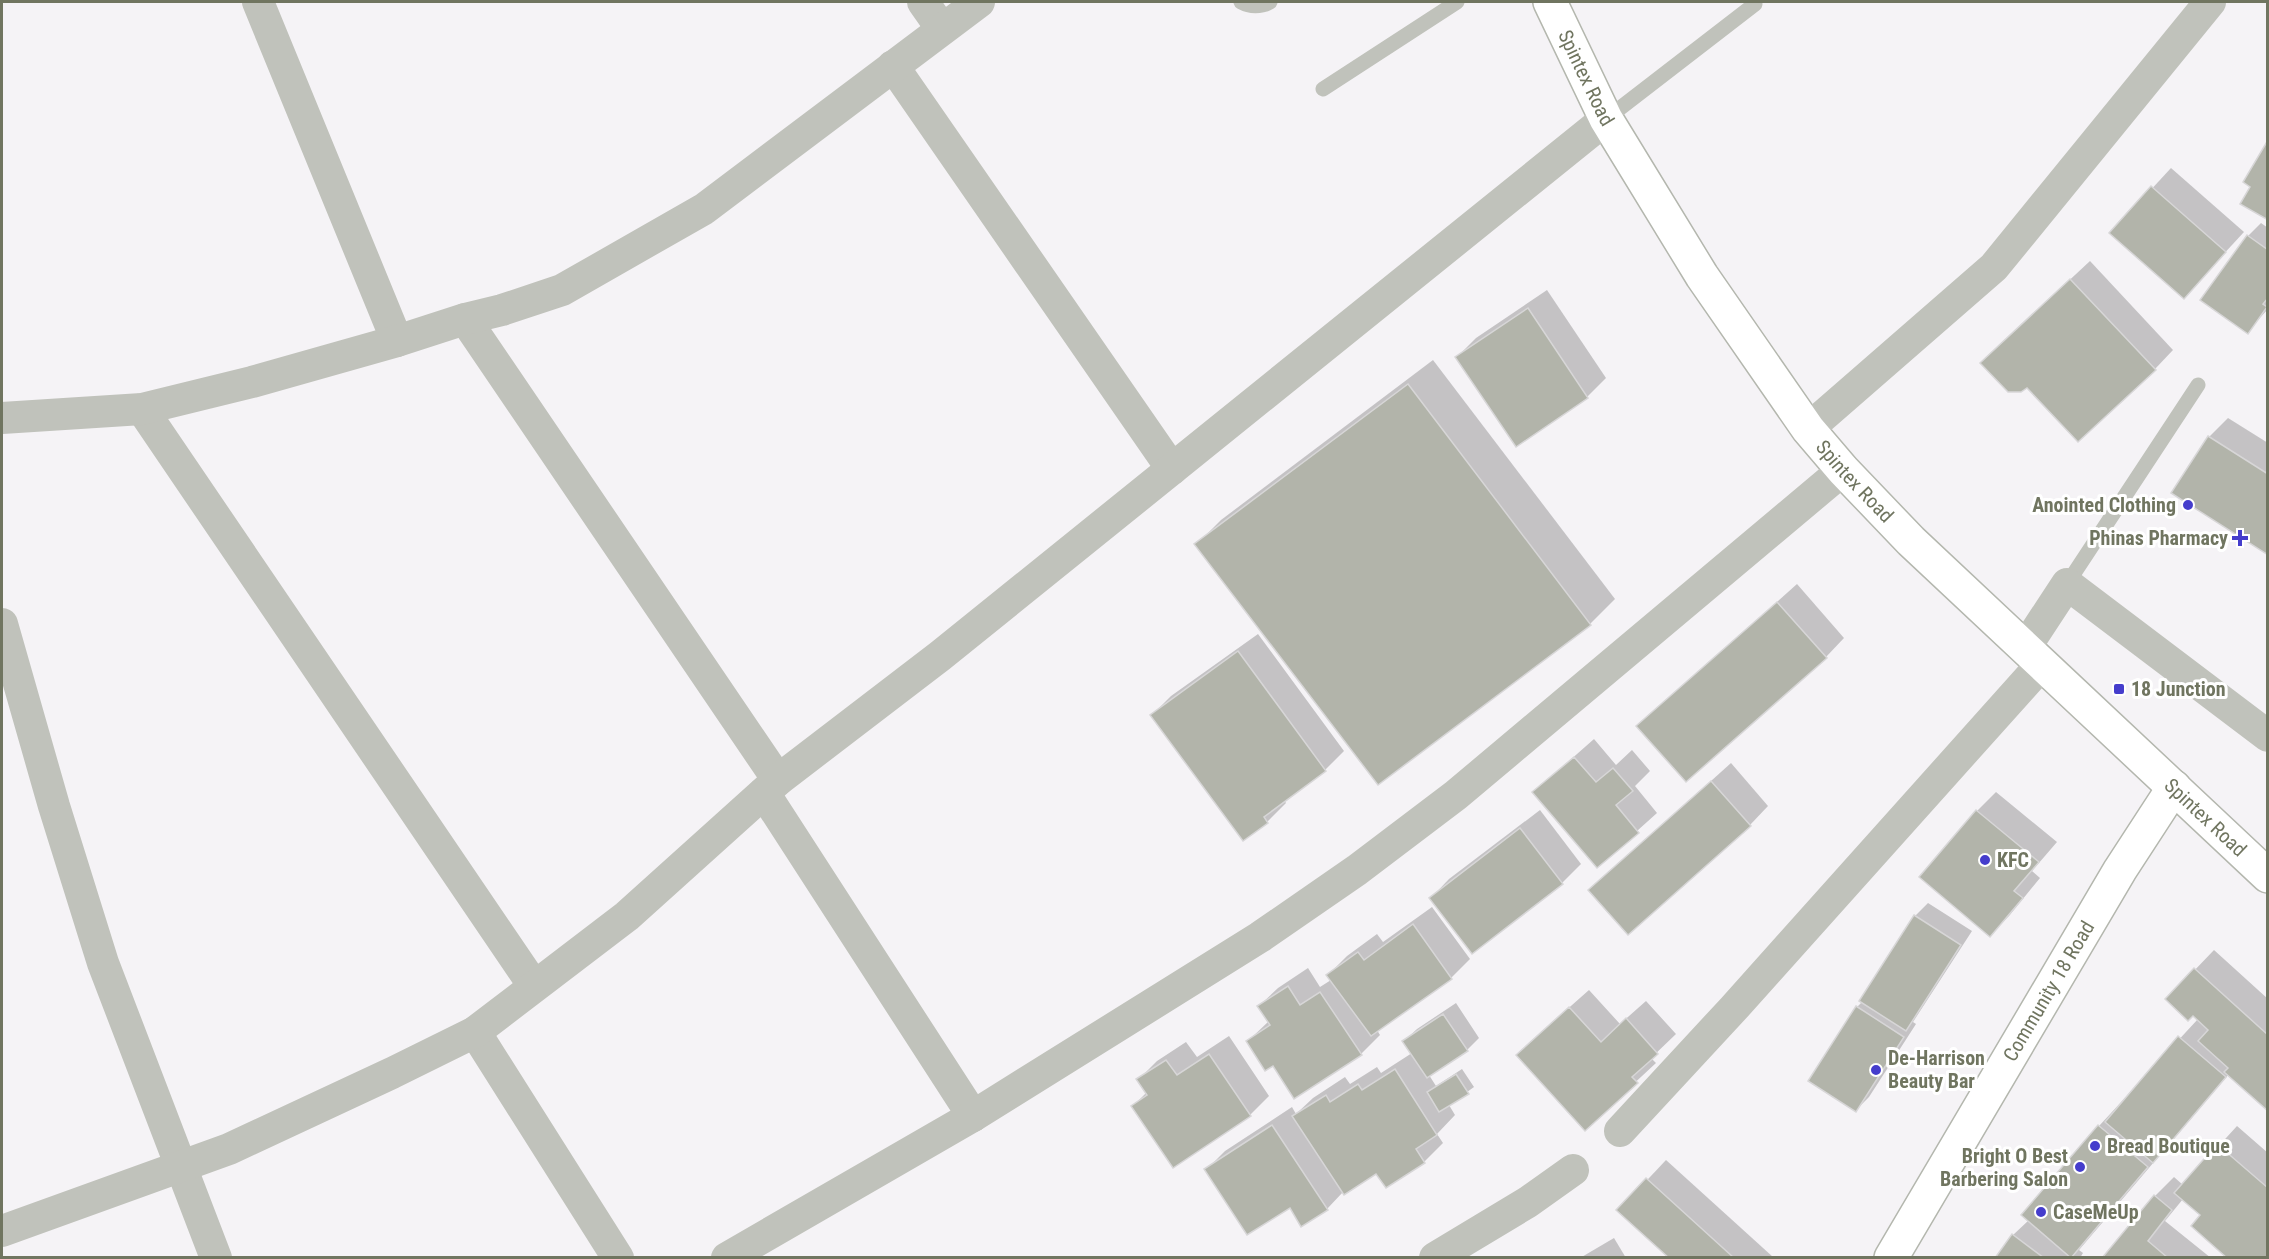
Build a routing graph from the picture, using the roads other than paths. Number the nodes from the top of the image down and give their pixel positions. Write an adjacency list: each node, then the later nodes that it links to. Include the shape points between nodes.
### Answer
1 (258, 2): 15 (street)
2 (923, 2): 10 (street)
3 (979, 2): 10 (street)
4 (1241, 2): 5 (lane, via 1247,6)
5 (1270, 2)
6 (1456, 2): 12 (lane)
7 (1550, 2): 13 (main road, Spintex Road)
8 (2210, 2): 19 (street, via 1994,267)
9 (1755, 4): 13 (lane)
10 (942, 28): 11 (street)
11 (893, 66): 14 (street, via 704,209 562,290); 20 (street)
12 (1323, 88)
13 (1606, 119): 19 (main road, Spintex Road, via 1702,276); 20 (street)
14 (465, 319): 15 (street); 26 (street)
15 (397, 341): 17 (street)
16 (2198, 385): 22 (lane)
17 (142, 409): 18 (street); 29 (street)
18 (2, 418)
19 (1808, 429): 21 (main road, Spintex Road)
20 (1172, 469): 26 (street)
21 (1843, 470): 24 (main road, Spintex Road, via 1911,541); 31 (street, via 1456,795 1357,870 1260,937)
22 (2067, 584): 24 (street); 25 (street)
23 (2, 624): 33 (street, via 103,963)
24 (2034, 656): 27 (main road, Spintex Road); 32 (street, via 1733,1009)
25 (2268, 736)
26 (771, 786): 29 (street, via 627,916); 31 (street)
27 (2174, 787): 28 (main road, Spintex Road); 40 (main road, Community 18 Road, via 2120,870)
28 (2268, 876)
29 (534, 986): 30 (street)
30 (475, 1032): 33 (street, via 229,1149); 37 (street)
31 (973, 1116): 38 (street)
32 (1620, 1131)
33 (182, 1167): 35 (street); 36 (street)
34 (1573, 1170): 39 (street, via 1528,1202)
35 (2, 1231)
36 (216, 1257)
37 (618, 1257)
38 (727, 1257)
39 (1435, 1257)
40 (1891, 1257)

